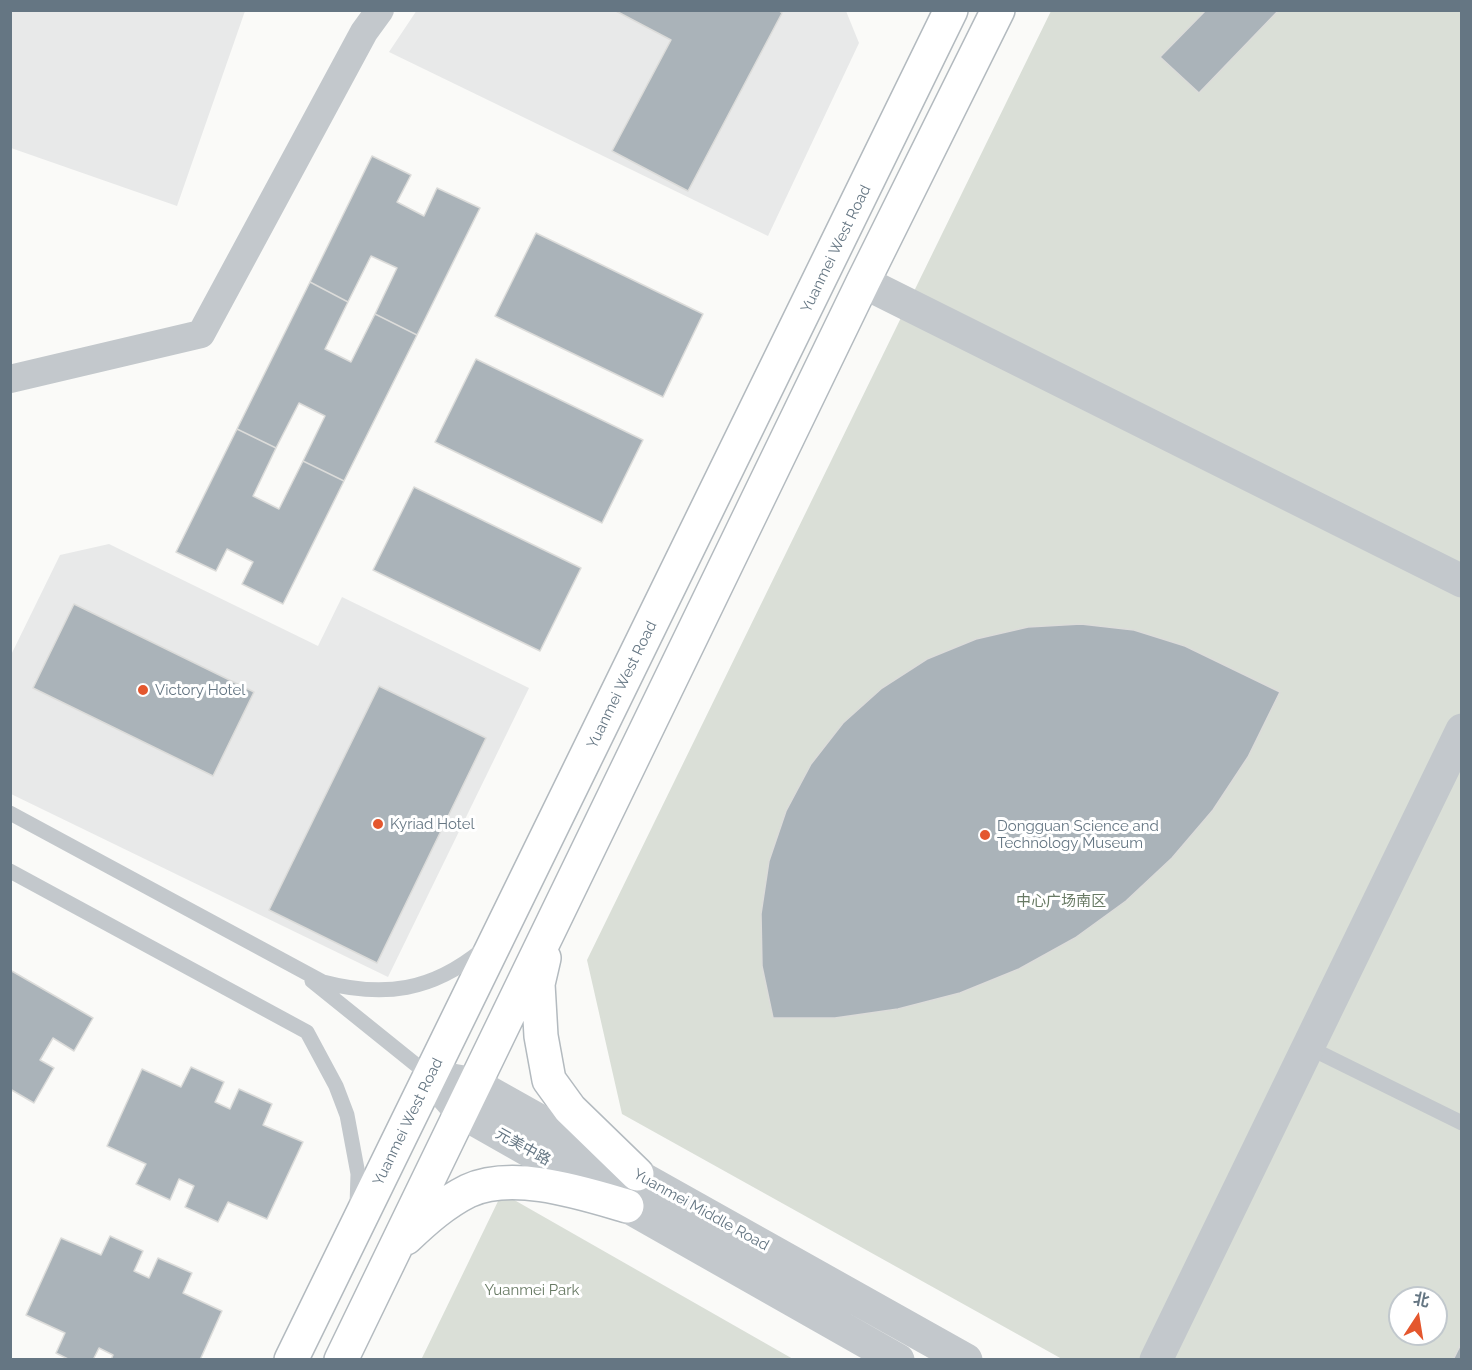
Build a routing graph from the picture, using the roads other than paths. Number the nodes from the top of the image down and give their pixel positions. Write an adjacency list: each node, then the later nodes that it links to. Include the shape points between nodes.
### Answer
1 (380, 10): 5 (street, via 364,32 201,334)
2 (951, 10): 11 (main road, Yuanmei West Road)
3 (998, 10): 4 (main road)
4 (863, 282): 6 (street); 10 (main road)
5 (10, 380)
6 (1461, 581)
7 (1461, 730): 13 (street)
8 (10, 813): 12 (lane)
9 (10, 871): 19 (lane, via 307,1032 336,1086 354,1144 358,1184)
10 (552, 924): 15 (main road); 17 (main road, via 538,984 549,1080 570,1109)
11 (502, 928): 12 (lane, via 466,963 422,985 364,990 323,982); 14 (main road, Yuanmei West Road)
12 (300, 971): 14 (lane)
13 (1308, 1047): 16 (lane); 25 (street)
14 (430, 1076): 15 (street, Yuanmei Middle Road); 19 (main road, Yuanmei West Road)
15 (468, 1098): 17 (street, Yuanmei Middle Road); 18 (street, 元美中路); 20 (main road)
16 (1461, 1123)
17 (637, 1174): 24 (street, Yuanmei Middle Road)
18 (627, 1206): 20 (main road, via 556,1186 510,1183 470,1190 436,1210); 23 (street)
19 (353, 1233): 21 (main road, Yuanmei West Road)
20 (394, 1250): 22 (main road)
21 (291, 1359)
22 (341, 1359)
23 (898, 1359)
24 (966, 1359)
25 (1156, 1359)

